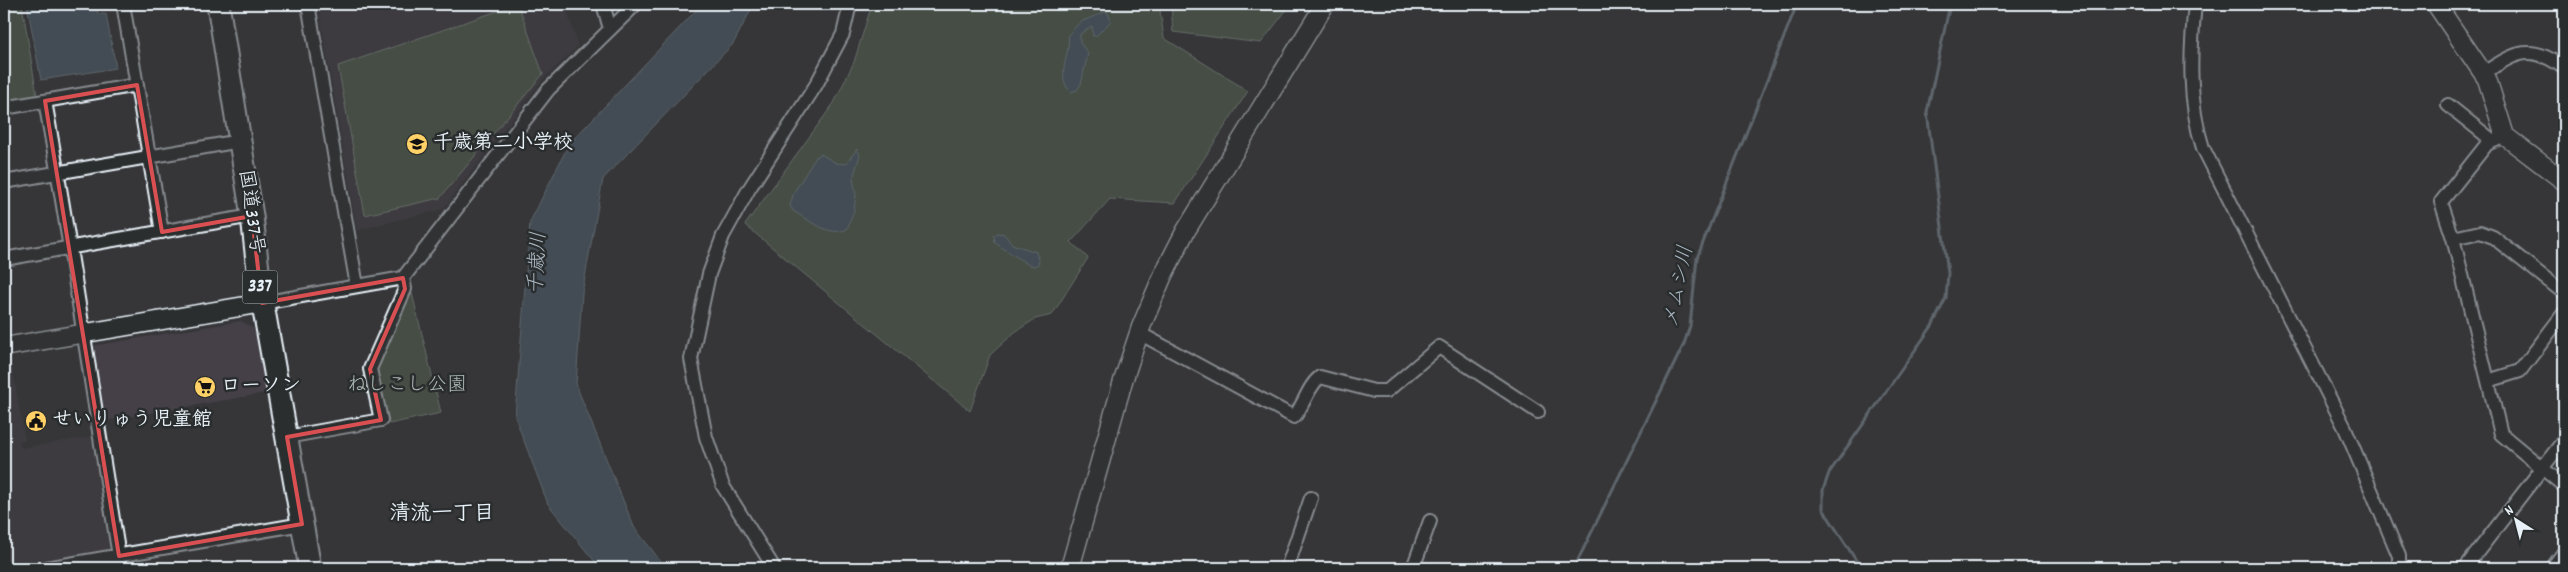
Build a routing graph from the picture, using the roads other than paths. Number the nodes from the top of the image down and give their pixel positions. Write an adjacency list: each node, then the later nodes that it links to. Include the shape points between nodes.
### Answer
1 (123, 4): 13 (street)
2 (218, 4): 18 (highway, 国道337号 / 337)
3 (308, 4): 29 (street)
4 (603, 4): 10 (street)
5 (636, 4): 10 (street)
6 (850, 4): 49 (street, via 843,34 816,85 749,189 723,236 709,274 691,359 706,437 723,486)
7 (1325, 4): 33 (street, via 1185,232)
8 (2195, 4): 53 (street, via 2191,92 2203,148 2346,428 2399,556)
9 (2436, 4): 12 (street)
10 (610, 29): 28 (street, via 548,90)
11 (2564, 68): 12 (street, via 2549,56 2526,52)
12 (2484, 74): 17 (street)
13 (136, 85): 14 (street); 19 (street)
14 (46, 101): 16 (street); 20 (street)
15 (2448, 105): 17 (street)
16 (4, 108)
17 (2499, 139): 21 (street); 25 (street, via 2487,144 2441,202)
18 (240, 140): 19 (street); 23 (highway, 国道337号 / 337)
19 (148, 157): 20 (street); 24 (street)
20 (58, 173): 22 (street); 26 (street)
21 (2564, 181)
22 (4, 182)
23 (252, 216): 24 (street); 31 (highway, 国道337号 / 337)
24 (162, 232): 26 (street)
25 (2454, 238): 30 (street, via 2480,232 2493,237); 36 (street)
26 (72, 248): 27 (street); 34 (street)
27 (4, 259)
28 (403, 278): 29 (street); 38 (street, via 405,289 370,369 381,420)
29 (357, 286): 31 (street)
30 (2564, 293)
31 (262, 303): 34 (street); 38 (highway, 国道337号 / 337)
32 (2564, 313): 36 (street, via 2520,372)
33 (1139, 333): 37 (street, via 1294,416 1314,382 1320,378 1374,391 1388,391 1439,347); 50 (street)
34 (82, 334): 35 (street); 46 (street)
35 (4, 347)
36 (2488, 381): 40 (street, via 2501,434)
37 (1538, 412)
38 (286, 437): 44 (highway, 国道337号 / 337)
39 (2564, 440): 40 (street)
40 (2542, 469): 41 (street); 54 (street)
41 (2564, 486)
42 (1311, 498): 51 (street)
43 (1430, 521): 52 (street)
44 (302, 524): 46 (street); 48 (highway, 国道337号 / 337)
45 (2564, 552): 55 (street)
46 (120, 562): 47 (street)
47 (46, 568)
48 (310, 568)
49 (774, 568)
50 (1070, 568)
51 (1287, 568)
52 (1414, 568)
53 (2399, 568)
54 (2465, 568)
55 (2552, 568)

